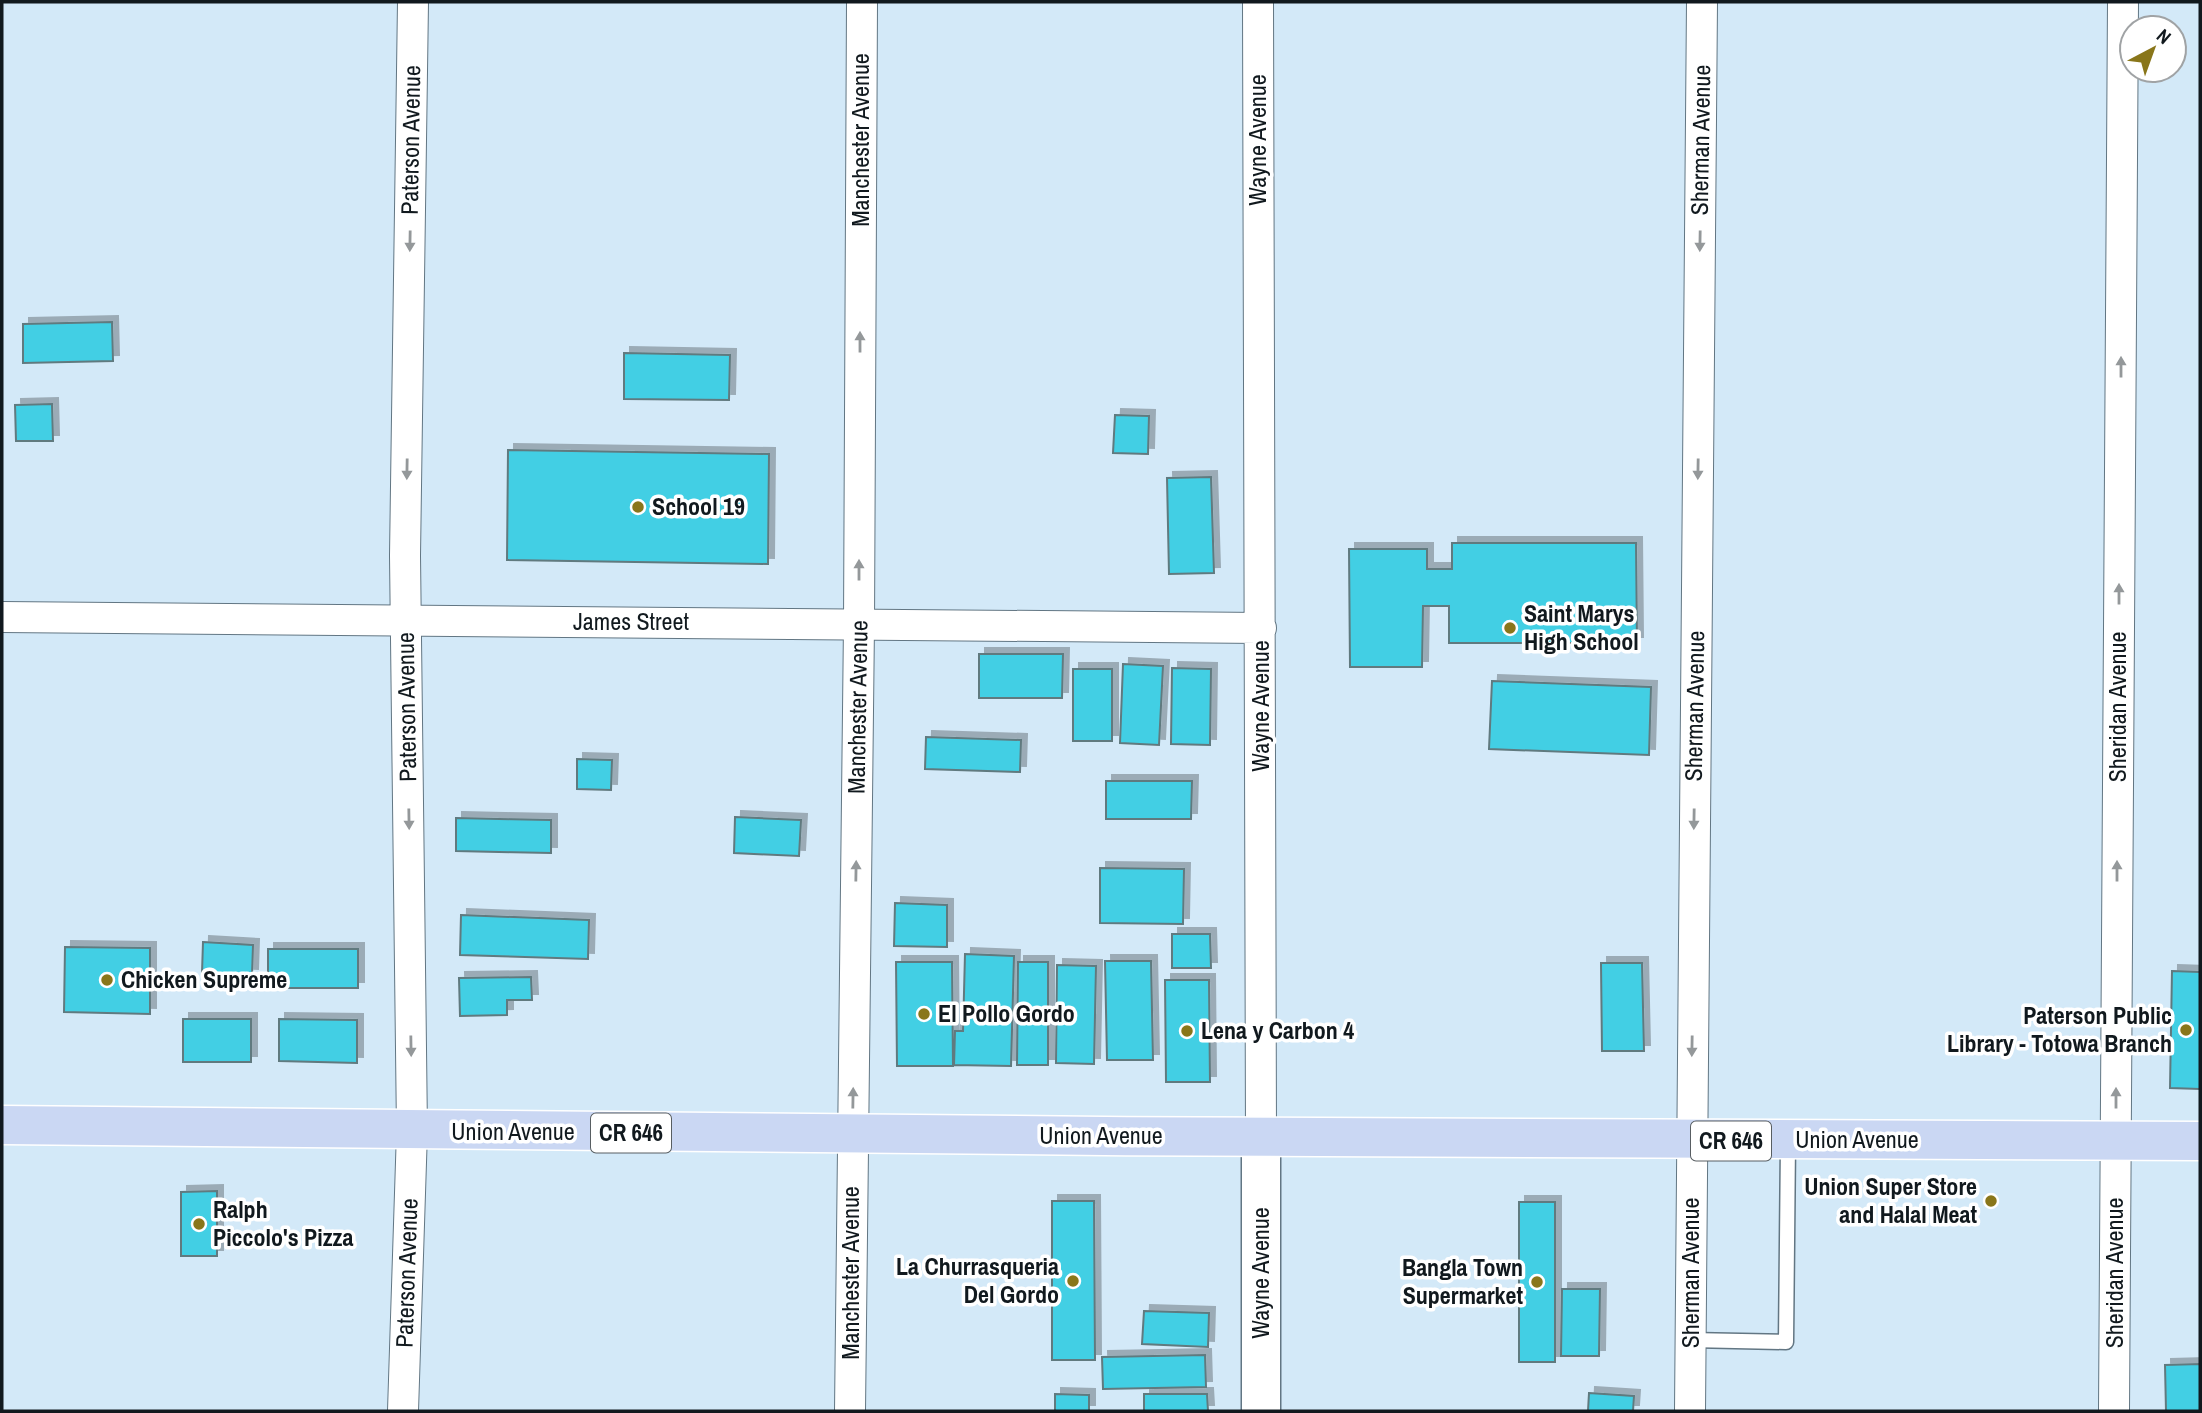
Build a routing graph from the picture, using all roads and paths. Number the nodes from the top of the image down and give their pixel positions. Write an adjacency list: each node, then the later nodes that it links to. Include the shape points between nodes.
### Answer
1 (413, 2): 7 (street, Paterson Avenue, one-way to 7)
2 (862, 2): 8 (street, Manchester Avenue, one-way to 2)
3 (1258, 2): 9 (street, Wayne Avenue)
4 (1702, 2): 14 (street, Sherman Avenue, one-way to 14)
5 (2123, 2): 16 (street, Sheridan Avenue, one-way to 5)
6 (2, 617): 7 (street, James Street)
7 (407, 620): 8 (street, James Street); 11 (street, Paterson Avenue, one-way to 11)
8 (859, 624): 9 (street, James Street); 12 (street, Manchester Avenue, one-way to 8)
9 (1261, 628): 13 (street, Wayne Avenue)
10 (2, 1125): 11 (main road, Union Avenue / CR 646)
11 (412, 1131): 12 (main road, Union Avenue / CR 646); 19 (street, Paterson Avenue)
12 (852, 1135): 13 (main road, Union Avenue / CR 646); 20 (street, Manchester Avenue)
13 (1261, 1137): 14 (main road, Union Avenue / CR 646); 21 (main road, Wayne Avenue)
14 (1691, 1140): 15 (main road, Union Avenue / CR 646); 18 (street, Sherman Avenue)
15 (1788, 1140): 16 (main road, Union Avenue / CR 646); 18 (lane, via 1786,1342)
16 (2116, 1140): 17 (main road, Union Avenue / CR 646); 23 (street, Sheridan Avenue)
17 (2200, 1141)
18 (1690, 1340): 22 (street, Sherman Avenue)
19 (403, 1411)
20 (850, 1411)
21 (1261, 1411)
22 (1690, 1411)
23 (2114, 1411)

